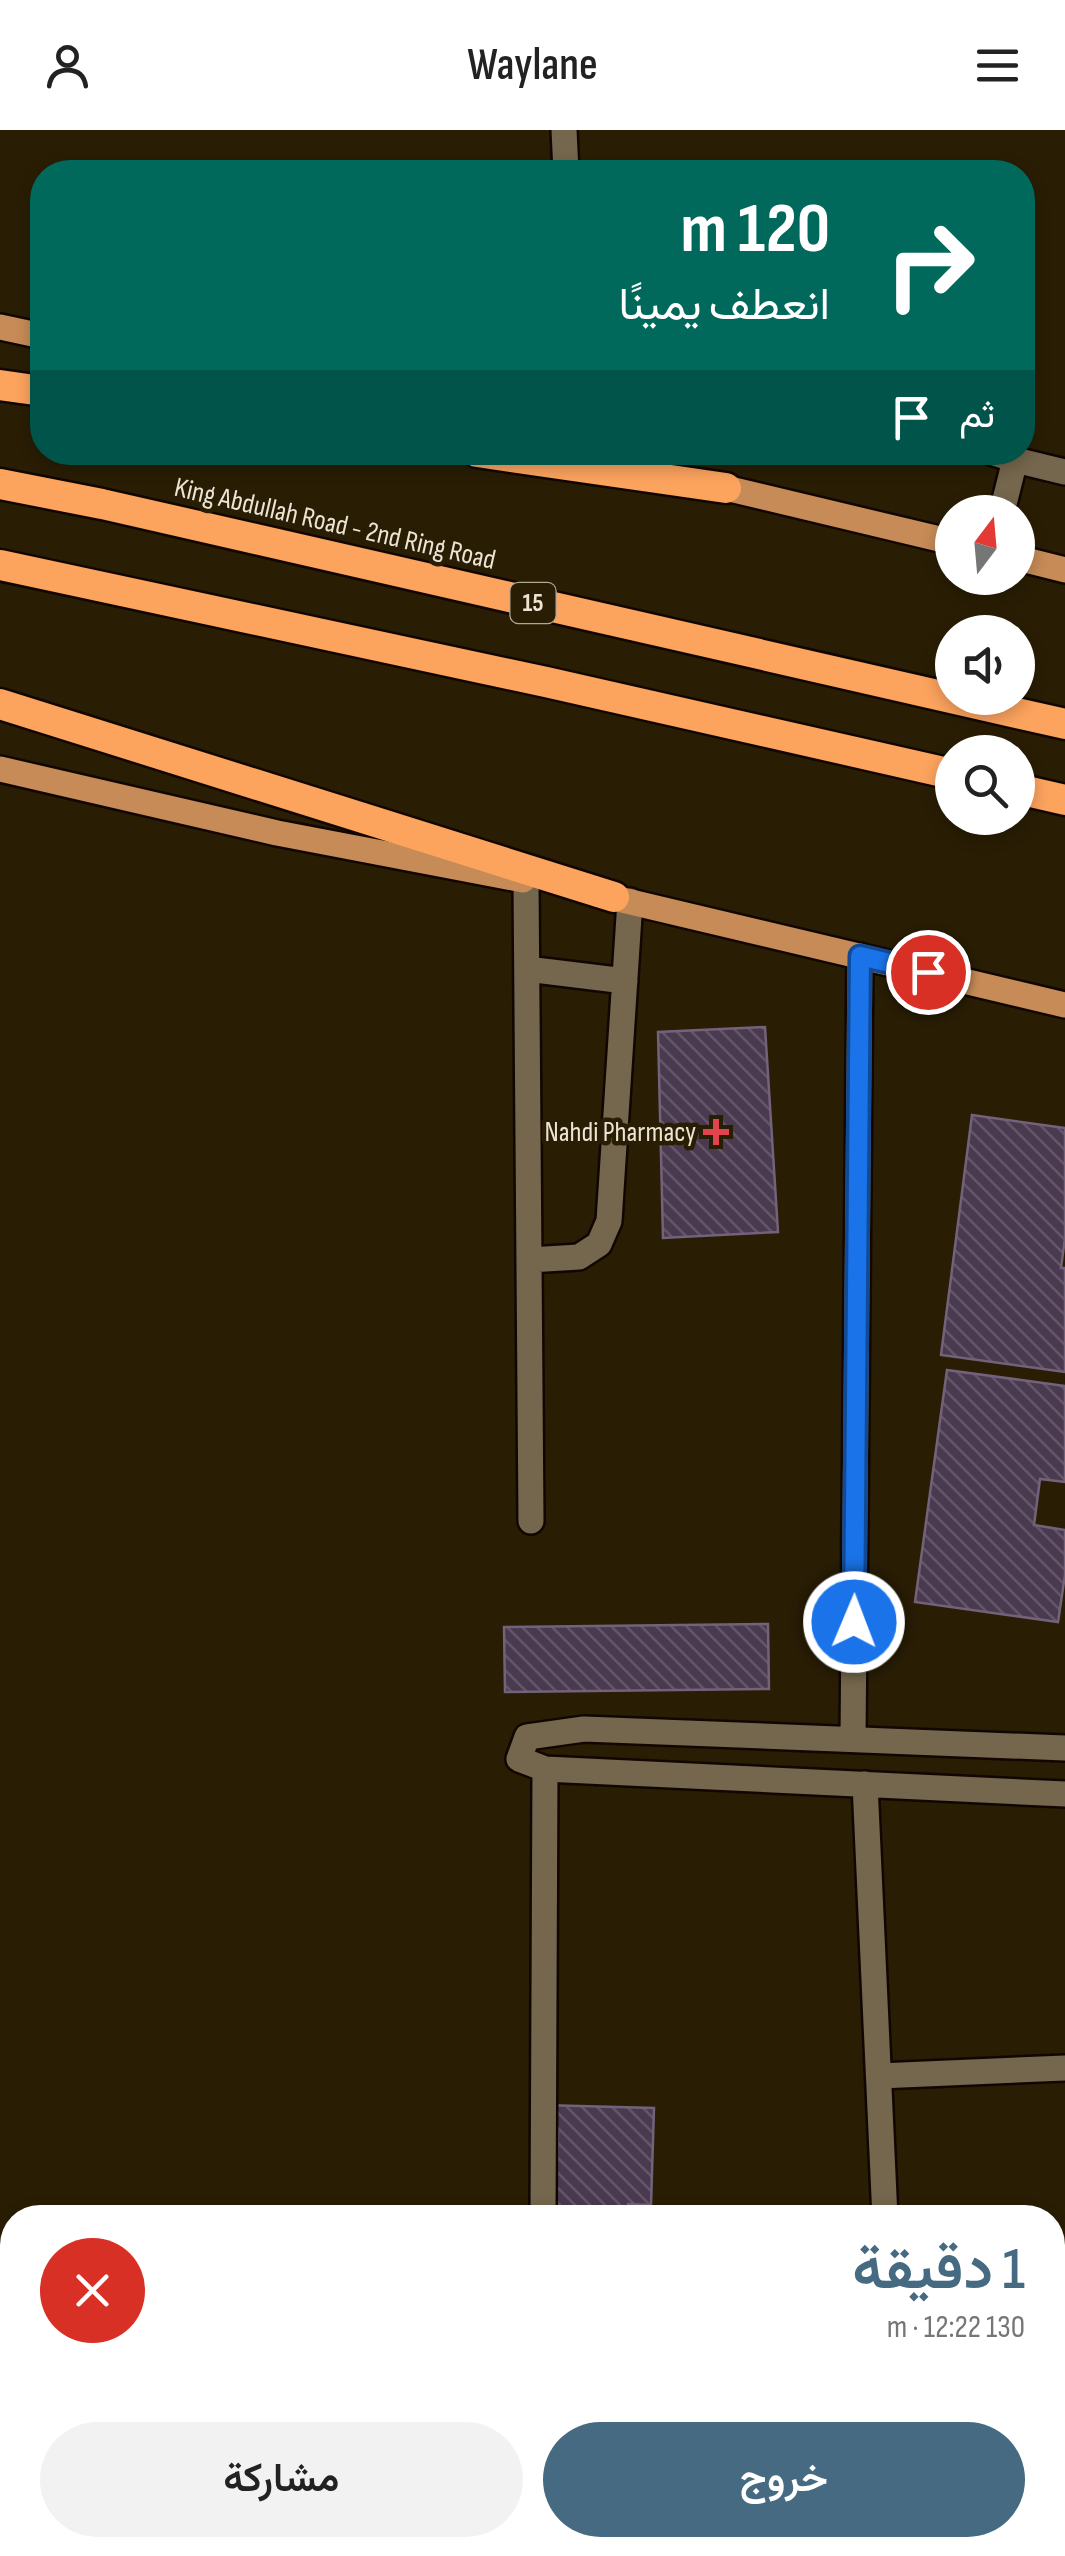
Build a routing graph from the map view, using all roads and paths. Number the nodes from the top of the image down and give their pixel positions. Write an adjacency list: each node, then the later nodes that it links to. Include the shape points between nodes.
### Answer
1 (564, 130): 2 (street)
2 (565, 160)
3 (0, 327): 4 (main road)
4 (30, 333)
5 (0, 386): 6 (highway)
6 (30, 390)
7 (1035, 464): 11 (street)
8 (566, 465): 13 (highway)
9 (647, 465): 13 (main road)
10 (1003, 465): 14 (street)
11 (1065, 472)
12 (0, 484): 20 (highway, King Abdullah Road - 2nd Ring Road / 15)
13 (726, 488): 15 (main road)
14 (1002, 495)
15 (935, 538)
16 (1035, 562): 18 (main road)
17 (0, 564): 22 (highway)
18 (1065, 570)
19 (0, 704): 26 (highway)
20 (1065, 724)
21 (0, 769): 25 (main road)
22 (935, 770)
23 (1035, 793): 24 (highway)
24 (1065, 800)
25 (526, 881): 26 (main road); 28 (street)
26 (622, 899): 27 (main road); 29 (street)
27 (860, 956): 30 (main road); 33 (street)
28 (527, 968): 29 (street); 31 (street)
29 (625, 981): 31 (street, via 609,1220 598,1244 579,1257)
30 (1065, 1005)
31 (530, 1260): 32 (street)
32 (531, 1520)
33 (853, 1739): 34 (street); 35 (street, via 584,1729 526,1737 519,1759)
34 (1065, 1748)
35 (544, 1770): 36 (street); 40 (street)
36 (865, 1784): 37 (street); 39 (street)
37 (1065, 1794)
38 (1065, 2068): 39 (street)
39 (880, 2076): 41 (street)
40 (543, 2205)
41 (885, 2205)

